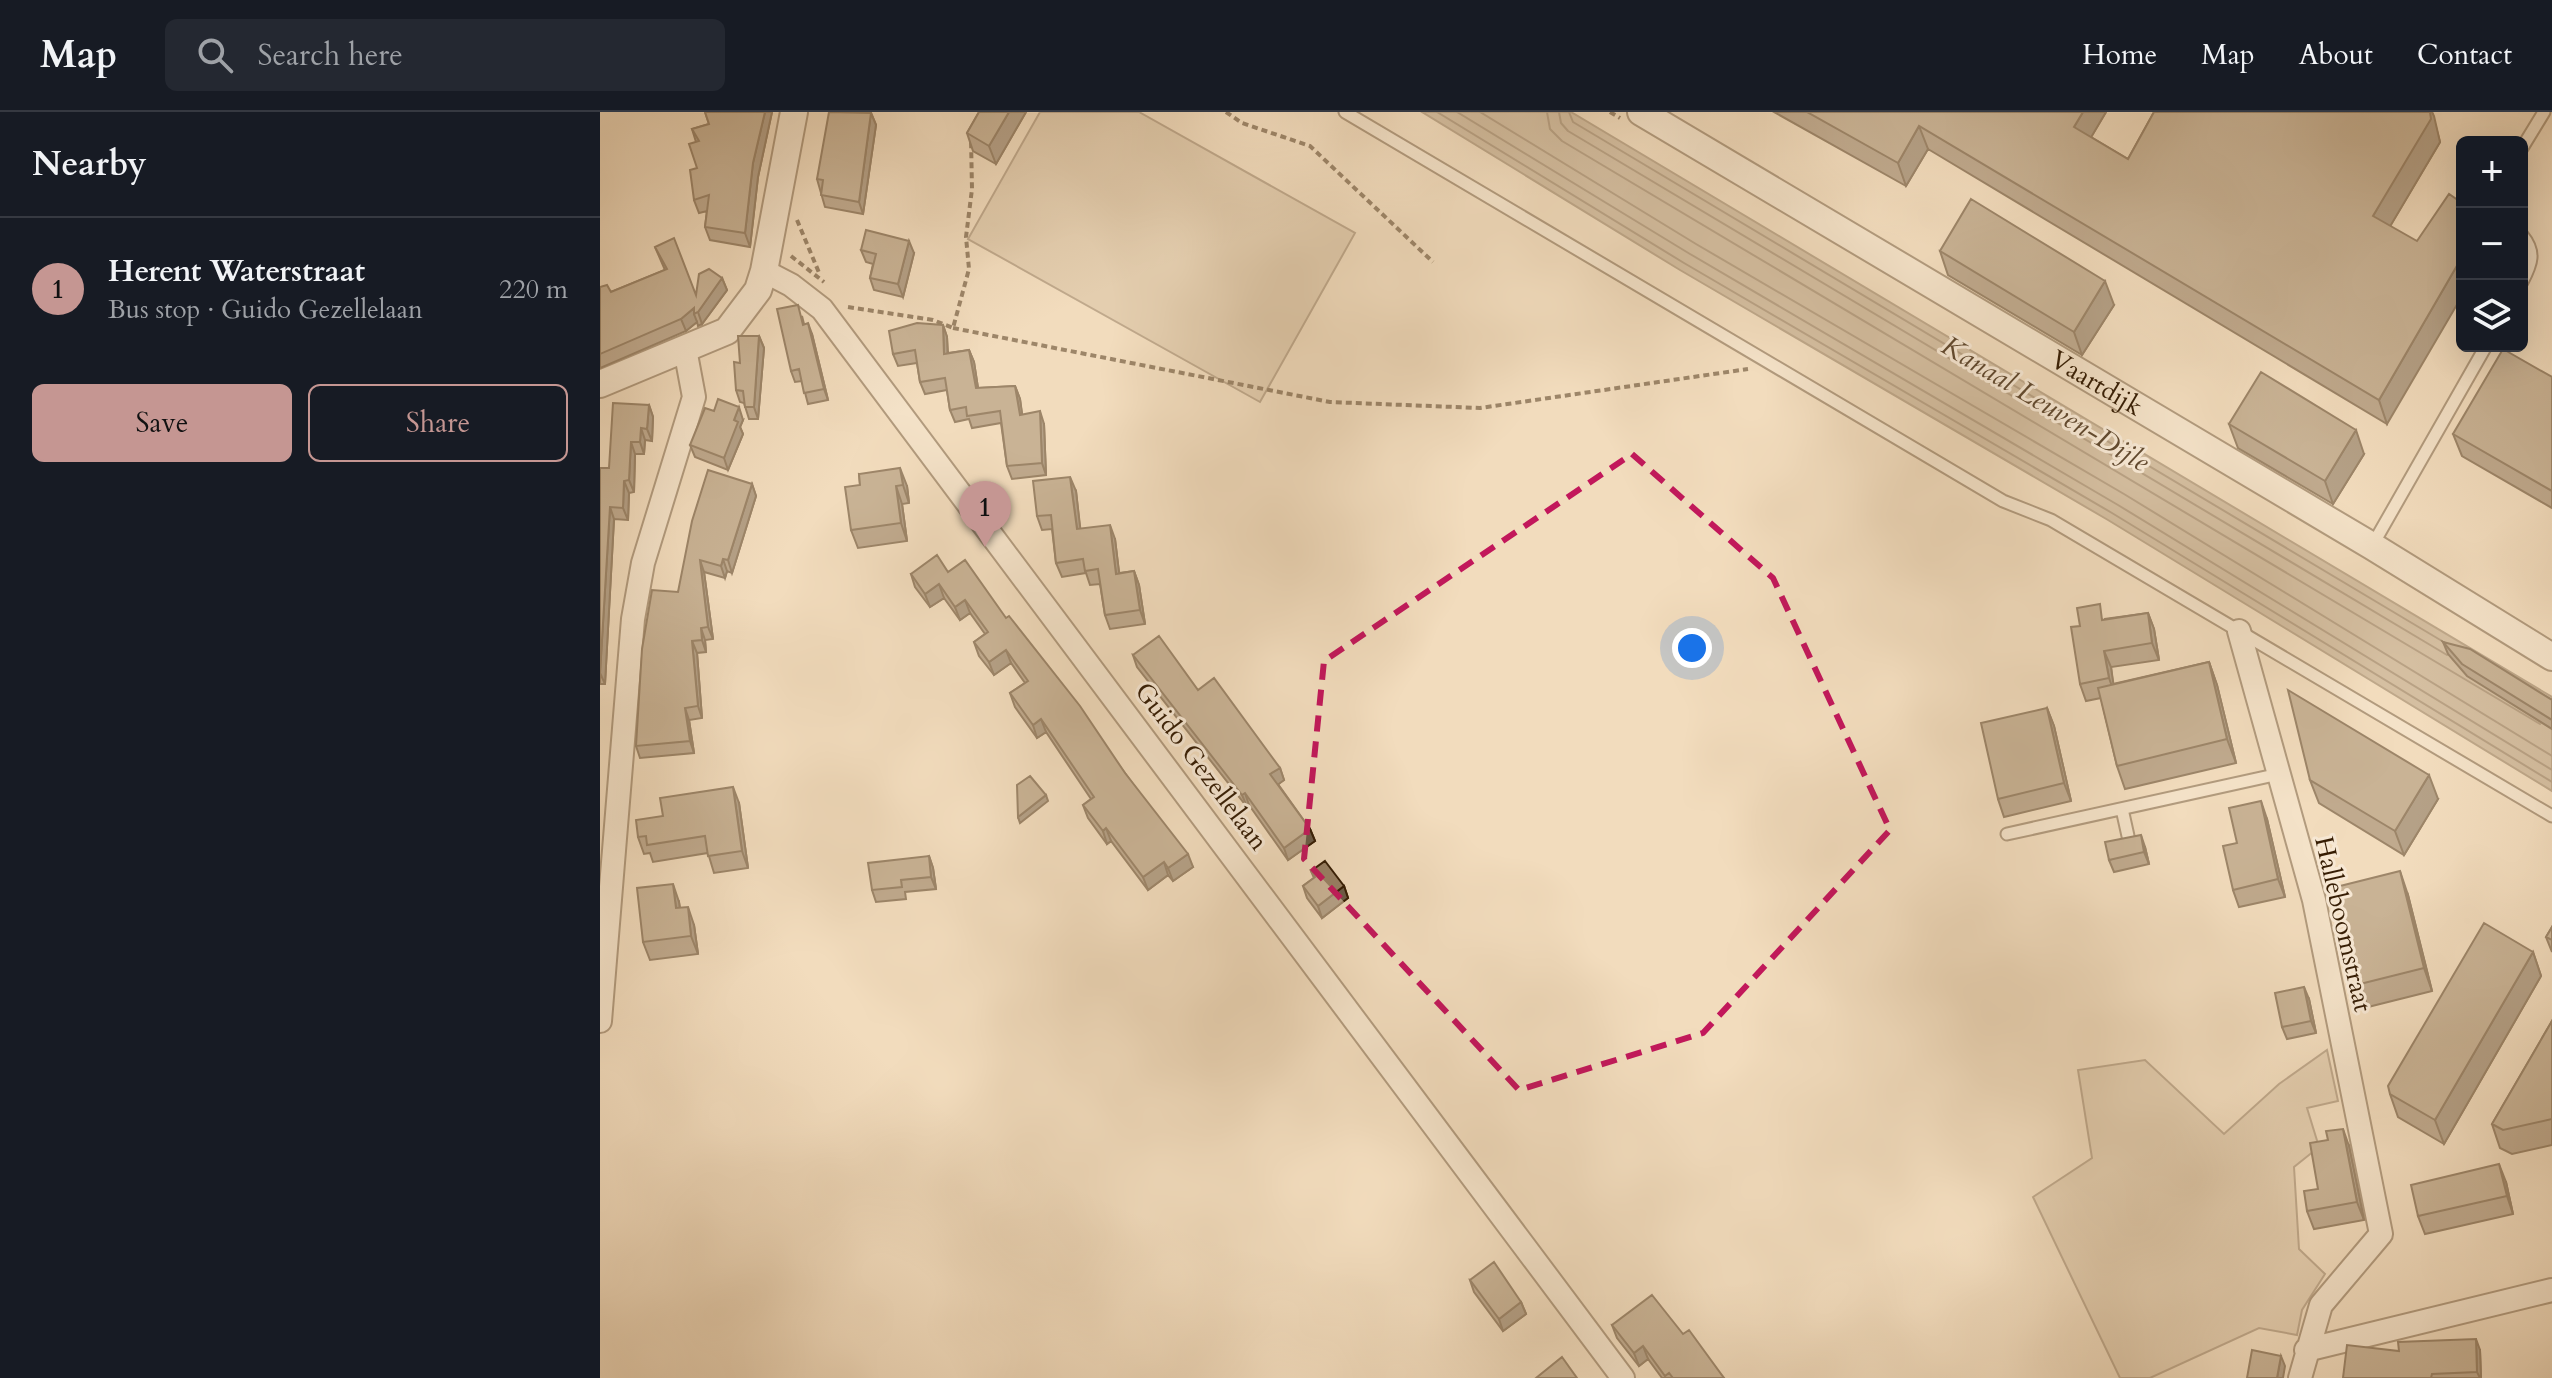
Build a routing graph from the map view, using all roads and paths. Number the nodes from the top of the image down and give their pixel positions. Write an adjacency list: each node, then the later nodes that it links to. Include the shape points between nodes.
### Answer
1 (794, 112): 12 (street)
2 (1226, 112): 10 (path, via 1242,123 1310,146)
3 (1345, 112): 18 (lane)
4 (1641, 112): 20 (street, Vaartdijk)
5 (2543, 112): 7 (lane)
6 (975, 126): 15 (path, via 970,140 969,269)
7 (2528, 138)
8 (796, 215): 13 (path)
9 (2528, 242): 11 (lane, via 2533,257)
10 (1433, 262)
11 (2528, 268)
12 (764, 271): 14 (street, Guido Gezellelaan); 16 (street, via 758,290 727,331)
13 (821, 277)
14 (822, 309): 15 (path, via 881,311); 31 (street, Guido Gezellelaan)
15 (953, 328): 18 (path, via 1330,402 1480,408)
16 (685, 349): 19 (street); 28 (street, via 694,397 643,563 633,619)
17 (2483, 352): 20 (lane)
18 (1770, 366): 21 (lane, via 2003,501 2051,520)
19 (600, 384)
20 (2372, 546): 22 (street, Vaartdijk)
21 (2239, 631): 23 (street, Halleboomstraat); 25 (lane)
22 (2552, 657)
23 (2279, 774): 24 (lane); 30 (street, Halleboomstraat, via 2314,900 2381,1234 2321,1305)
24 (2122, 809): 26 (lane); 27 (lane)
25 (2552, 816)
26 (2007, 834)
27 (2128, 836)
28 (600, 1021)
29 (2552, 1290): 30 (street)
30 (2306, 1350): 32 (street)
31 (1623, 1378)
32 (2300, 1378)

